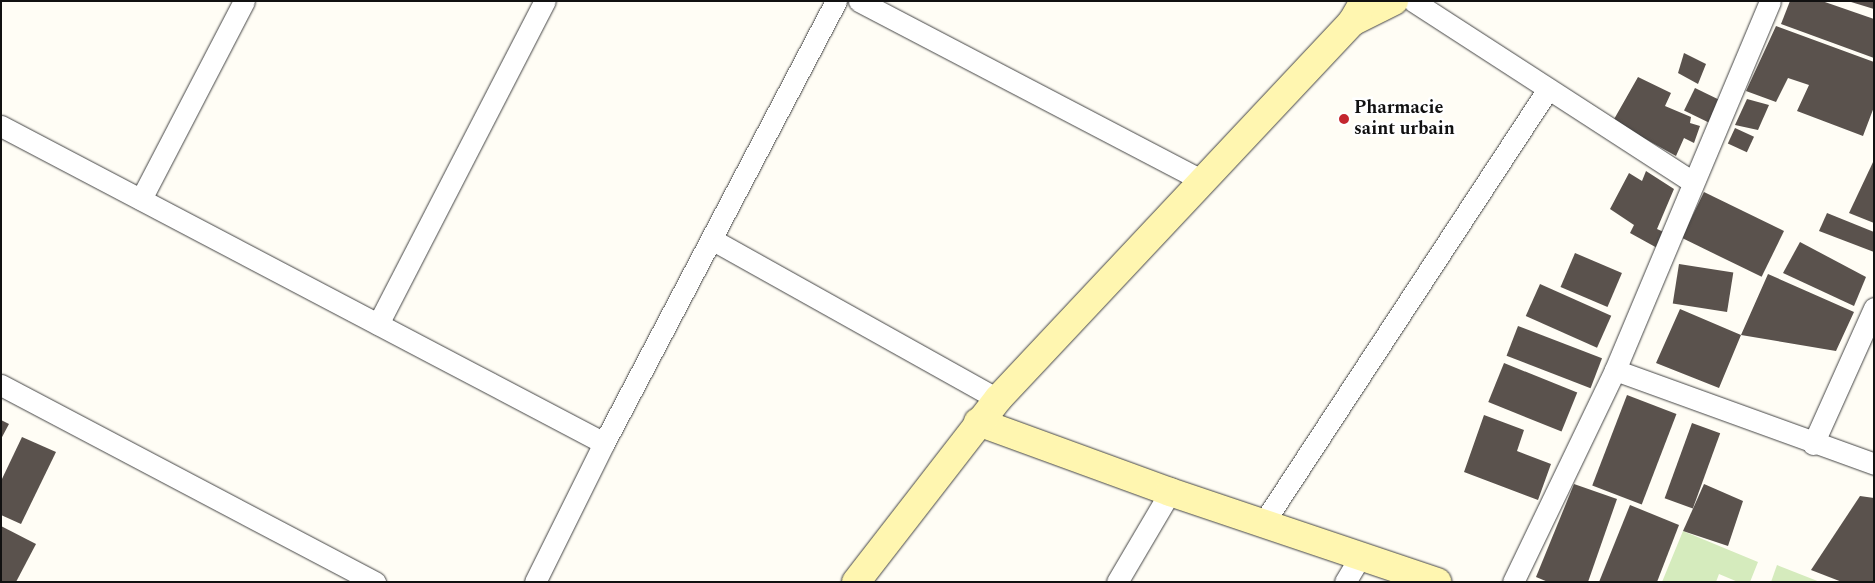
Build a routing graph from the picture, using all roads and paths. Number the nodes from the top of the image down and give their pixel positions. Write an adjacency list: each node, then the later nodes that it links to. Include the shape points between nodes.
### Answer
1 (244, 1): 13 (street)
2 (545, 1): 16 (street)
3 (836, 1): 14 (street)
4 (859, 1): 11 (street)
5 (1394, 1): 8 (street)
6 (1412, 1): 9 (street)
7 (1770, 1): 12 (street)
8 (1358, 12): 11 (street)
9 (1548, 89): 12 (street); 25 (street)
10 (1, 126): 13 (street)
11 (1201, 180): 19 (street)
12 (1693, 182): 17 (street)
13 (141, 199): 16 (street)
14 (713, 240): 19 (street); 21 (street)
15 (1874, 308): 22 (street)
16 (378, 324): 21 (street)
17 (1615, 370): 22 (street); 33 (street)
18 (1, 385): 27 (street)
19 (998, 399): 20 (street)
20 (978, 422): 24 (street); 29 (street)
21 (604, 443): 28 (street)
22 (1813, 444): 23 (street)
23 (1874, 464)
24 (1170, 492): 25 (street); 30 (street)
25 (1264, 522): 26 (street)
26 (1362, 554): 31 (street); 32 (street)
27 (375, 582)
28 (535, 582)
29 (856, 582)
30 (1117, 582)
31 (1345, 582)
32 (1437, 582)
33 (1514, 582)

